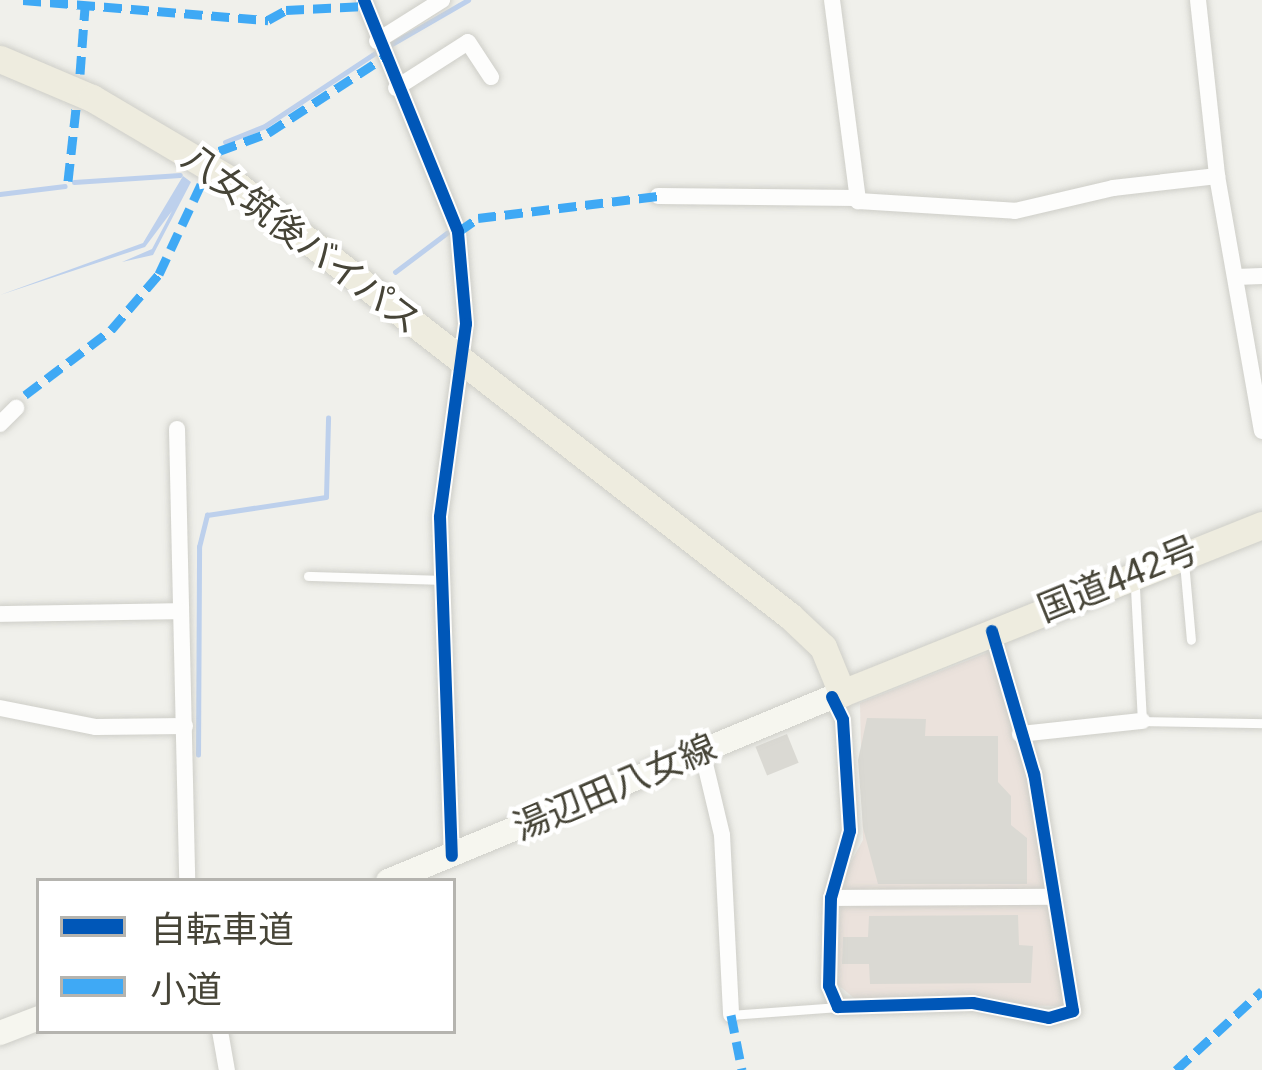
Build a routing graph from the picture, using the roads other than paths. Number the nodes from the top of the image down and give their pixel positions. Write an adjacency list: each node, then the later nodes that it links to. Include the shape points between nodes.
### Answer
1 (364, 0): 5 (street)
2 (442, 0): 5 (street)
3 (832, 0): 11 (street)
4 (1198, 0): 9 (street)
5 (379, 46): 8 (street)
6 (0, 59): 14 (highway, 八女筑後バイパス, via 92,98 229,179)
7 (491, 77): 8 (street, via 468,42)
8 (396, 88): 14 (street, via 458,232)
9 (1217, 176): 11 (street, via 1015,211 871,206); 13 (street)
10 (658, 196): 11 (street)
11 (857, 198)
12 (1262, 276): 13 (street)
13 (1236, 277): 18 (street)
14 (464, 362): 22 (street, via 445,463); 28 (highway, 八女筑後バイパス, via 790,616 823,646)
15 (21, 401): 16 (street)
16 (0, 424)
17 (177, 429): 24 (street)
18 (1262, 430)
19 (1262, 525): 20 (highway, 国道442号)
20 (1182, 554): 26 (highway, 国道442号); 27 (lane)
21 (308, 576): 22 (lane)
22 (440, 580): 35 (street)
23 (1135, 588): 30 (lane)
24 (182, 611): 25 (street); 32 (street)
25 (0, 614)
26 (992, 631): 28 (highway, 国道442号); 33 (street)
27 (1190, 640)
28 (837, 695): 34 (main road, 湯辺田八女線); 38 (street, via 850,831)
29 (0, 708): 32 (street, via 96,727)
30 (1142, 722): 31 (lane); 33 (street)
31 (1262, 722)
32 (184, 726): 36 (street)
33 (1020, 734): 39 (street, via 1034,774)
34 (702, 752): 35 (main road, 湯辺田八女線); 41 (street, via 722,835)
35 (452, 856): 37 (main road, 湯辺田八女線)
36 (187, 878)
37 (396, 878)
38 (831, 898): 39 (street); 40 (street, via 830,986)
39 (1052, 898): 40 (street, via 1073,1011 1049,1018 973,1003)
40 (838, 1007): 41 (lane)
41 (731, 1015)
42 (36, 1019): 43 (main road)
43 (0, 1033)
44 (221, 1034): 45 (street)
45 (227, 1070)

